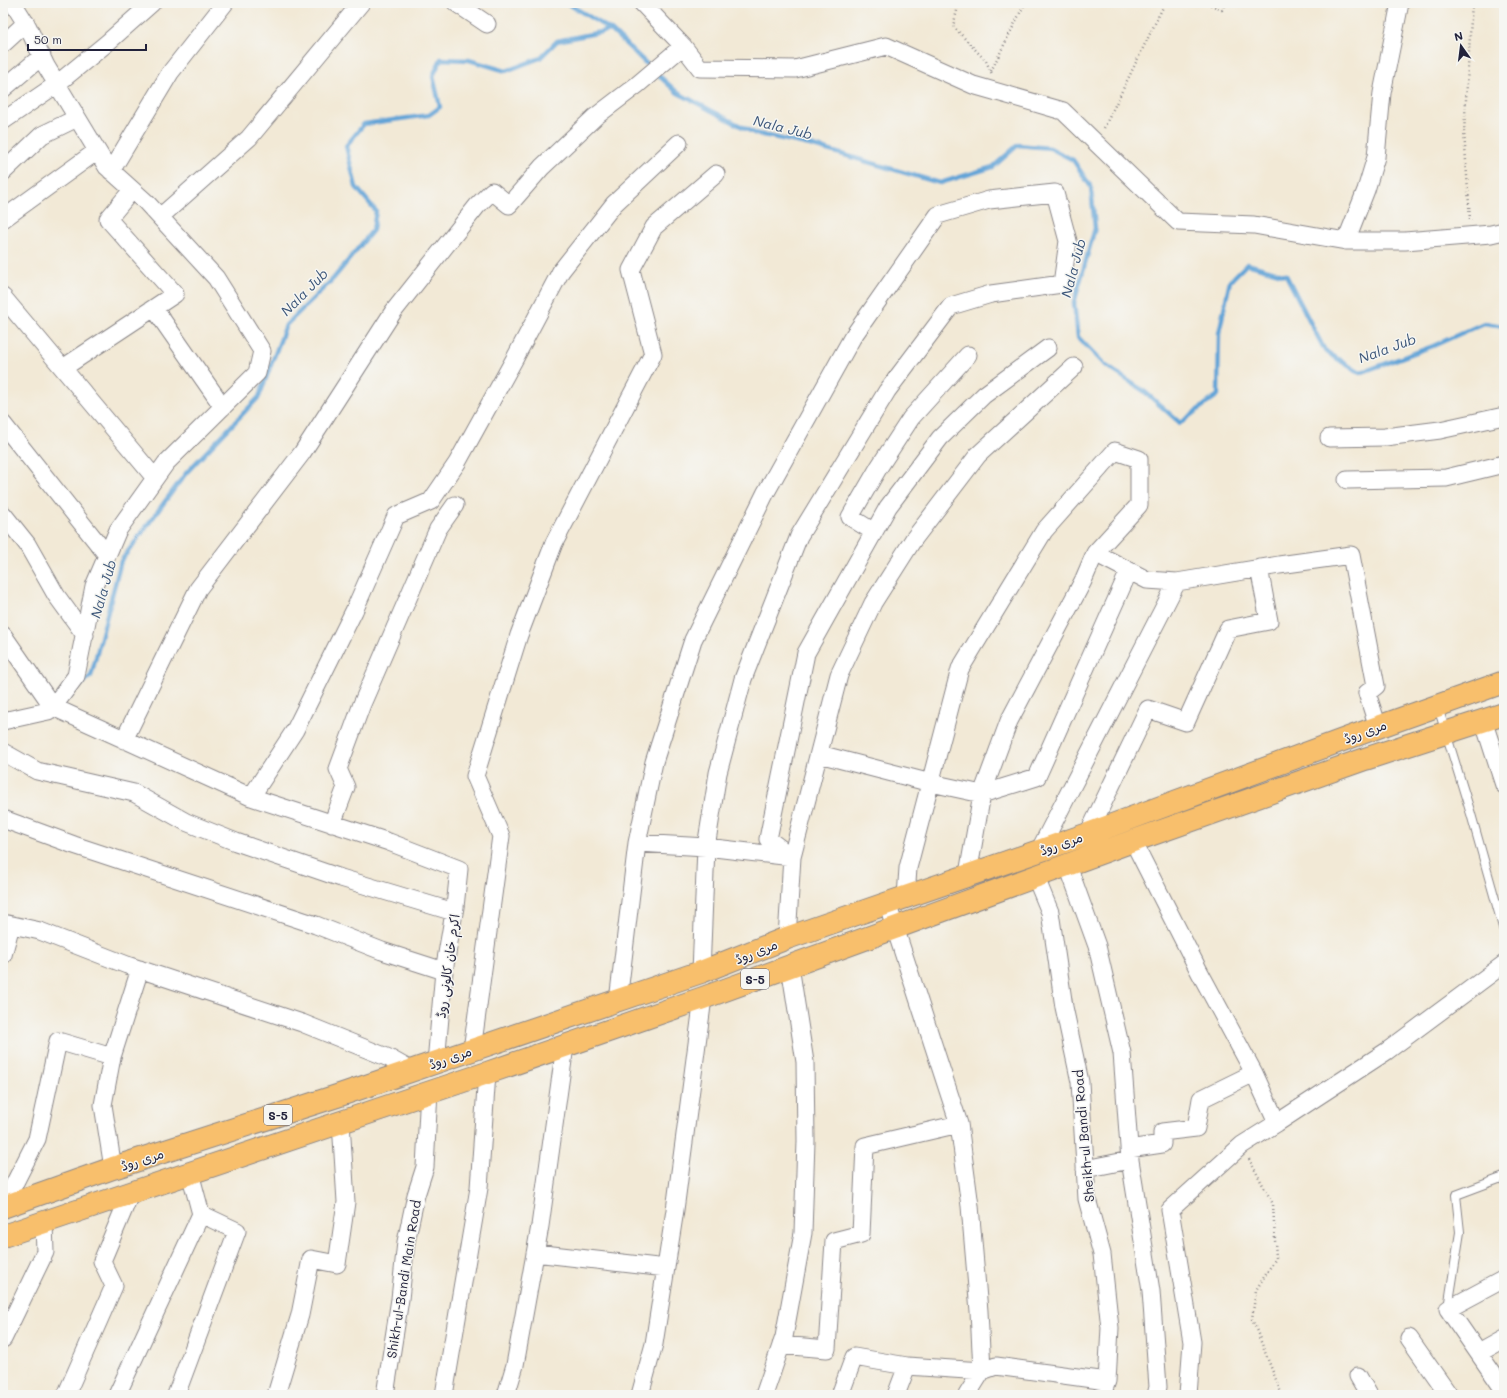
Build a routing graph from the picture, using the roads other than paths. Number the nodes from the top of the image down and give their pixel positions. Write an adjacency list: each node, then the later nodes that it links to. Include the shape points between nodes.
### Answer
1 (11, 3): 8 (street); 9 (street)
2 (152, 3): 14 (street)
3 (225, 3): 20 (street, via 170,72)
4 (361, 3): 24 (street, via 249,138)
5 (456, 3): 10 (street)
6 (642, 3): 12 (street)
7 (1400, 3): 27 (street, via 1382,93 1376,157)
8 (3, 10)
9 (26, 23): 11 (street); 13 (street)
10 (488, 24)
11 (3, 44)
12 (683, 46): 27 (street, via 700,68 795,69 886,46 973,85 1063,111 1178,222 1254,225); 59 (street, via 638,85 595,117 542,167 508,205 492,191 477,206 393,312 302,452 198,589)
13 (42, 56): 14 (street); 15 (street)
14 (57, 84): 16 (street); 17 (street)
15 (3, 89)
16 (77, 118): 19 (street); 21 (street, via 42,134)
17 (3, 120)
18 (678, 143): 65 (street, via 614,204 561,271 457,463 431,500 396,516 354,611 294,730)
19 (97, 151): 20 (street); 25 (street)
20 (111, 171): 23 (street)
21 (3, 172)
22 (716, 174): 92 (street, via 654,227 631,270 653,354 554,543 519,635 475,776 501,836)
23 (132, 190): 24 (street); 29 (street, via 108,219 175,294)
24 (160, 217): 34 (street, via 216,278 262,351 257,373)
25 (3, 219)
26 (1504, 231): 27 (street, via 1405,241)
27 (1346, 241)
28 (3, 297): 33 (street)
29 (154, 308): 33 (street); 34 (street)
30 (1048, 348): 43 (street, via 984,395 940,438 888,507)
31 (968, 355): 43 (street, via 911,418 850,517)
32 (1074, 367): 61 (street, via 978,455 913,540 873,603 839,675)
33 (63, 368): 39 (street)
34 (223, 407): 39 (street, via 166,463)
35 (1504, 416): 37 (street, via 1440,430 1385,438)
36 (3, 424): 45 (street)
37 (1329, 438)
38 (1504, 464): 40 (street, via 1446,478)
39 (155, 478): 45 (street, via 118,530)
40 (1347, 480)
41 (455, 505): 67 (street, via 438,529 362,704 338,769 346,787)
42 (3, 514): 50 (street, via 27,544 56,595)
43 (874, 532): 73 (street, via 806,653 768,839)
44 (1095, 553): 47 (street); 62 (street, via 1139,506 1139,459 1115,451 1044,531 960,669); 64 (street, via 1083,581 1009,720)
45 (107, 555): 50 (street, via 94,586)
46 (1259, 568): 48 (street); 57 (street, via 1351,555 1376,686 1367,693); 68 (street, via 1269,621 1228,628 1186,722 1148,709)
47 (1129, 571): 48 (street, via 1147,580); 64 (street, via 1037,777)
48 (1177, 582): 72 (street)
49 (3, 635): 53 (street)
50 (85, 635): 53 (street, via 76,676)
51 (1504, 682): 52 (main road, مری روڈ / S-5)
52 (1438, 706): 57 (main road, مری روڈ / S-5); 58 (lane)
53 (53, 707): 56 (street); 59 (street)
54 (1504, 714): 55 (main road, مری روڈ / S-5)
55 (1483, 720): 58 (main road, مری روڈ / S-5); 63 (street)
56 (3, 721)
57 (1378, 726): 68 (main road, مری روڈ / S-5)
58 (1446, 733): 69 (main road, مری روڈ / S-5); 81 (lane)
59 (124, 740): 65 (street)
60 (3, 752): 78 (street, via 37,771 134,793 186,822 236,842 341,878)
61 (819, 754): 62 (street); 73 (street)
62 (930, 783): 64 (street); 77 (street, via 908,868)
63 (1504, 785)
64 (982, 794): 75 (street)
65 (251, 797): 67 (street)
66 (3, 819): 87 (street)
67 (332, 824): 78 (street, اکرم خان کالونی روڈ, via 389,842 459,869)
68 (1088, 834): 72 (main road, مری روڈ / S-5)
69 (1133, 842): 74 (main road, مری روڈ / S-5); 97 (street)
70 (637, 843): 71 (street); 71 (street, via 654,762 693,640 765,494 852,338 938,215 989,200 1055,193 1068,240 1062,284 991,294 951,306 887,391 799,536 743,679 718,773); 90 (street)
71 (706, 847): 73 (street); 88 (street)
72 (1039, 851): 75 (main road, مری روڈ / S-5)
73 (792, 857): 82 (street)
74 (1068, 866): 76 (main road, مری روڈ / S-5); 103 (street, via 1097,946 1122,1053)
75 (968, 874): 77 (main road, مری روڈ / S-5)
76 (1036, 878): 80 (main road, مری روڈ / S-5); 105 (street, Sheikh-ul Bandi Road, via 1050,912 1064,1007 1080,1082)
77 (896, 900): 80 (street); 82 (main road, مری روڈ / S-5)
78 (454, 912): 87 (street, اکرم خان کالونی روڈ)
79 (7, 924): 83 (street); 86 (street, via 40,931)
80 (896, 929): 85 (main road, مری روڈ / S-5); 101 (street)
81 (1504, 931)
82 (787, 938): 88 (main road, مری روڈ / S-5)
83 (3, 955)
84 (1504, 964): 100 (street, via 1386,1050)
85 (790, 966): 89 (main road, مری روڈ / S-5); 121 (street, via 805,1062 806,1140 803,1233)
86 (140, 969): 93 (street); 95 (street, via 302,1023 390,1058)
87 (444, 971): 94 (street, اکرم خان کالونی روڈ)
88 (701, 972): 90 (main road, مری روڈ / S-5)
89 (703, 998): 91 (main road, مری روڈ / S-5); 115 (street)
90 (618, 1001): 92 (main road, مری روڈ / S-5)
91 (565, 1046): 96 (main road, مری روڈ / S-5); 114 (street)
92 (472, 1050): 94 (main road, مری روڈ / S-5)
93 (112, 1057): 104 (street, via 103,1105); 110 (street, via 58,1041 37,1139)
94 (436, 1063): 95 (main road, مری روڈ / S-5)
95 (412, 1071): 102 (main road, مری روڈ / S-5)
96 (487, 1073): 98 (main road, مری روڈ / S-5); 133 (street, via 479,1188)
97 (1254, 1073): 100 (street); 103 (street, via 1201,1099 1196,1128 1162,1132 1162,1144)
98 (429, 1092): 99 (main road, مری روڈ / S-5); 132 (street, Shikh-ul-Bandi Main Road, via 425,1167 406,1242)
99 (341, 1122): 106 (main road, مری روڈ / S-5); 131 (street, via 346,1202 337,1264 310,1259 300,1315)
100 (1277, 1123): 141 (street, via 1242,1145 1170,1210 1192,1342)
101 (959, 1124): 121 (street, via 865,1146 861,1234 834,1241 827,1349); 124 (street, via 970,1206)
102 (158, 1154): 104 (main road, مری روڈ / S-5); 108 (main road)
103 (1130, 1155): 105 (street); 140 (street, via 1150,1291 1158,1388)
104 (114, 1168): 110 (main road, مری روڈ / S-5)
105 (1085, 1169): 126 (street, Sheikh-ul Bandi Road, via 1087,1199 1102,1254 1110,1328)
106 (190, 1173): 108 (main road, مری روڈ / S-5); 111 (street)
107 (1504, 1177): 117 (lane, via 1456,1195 1460,1232)
108 (166, 1181): 109 (main road, مری روڈ / S-5)
109 (131, 1192): 112 (main road, مری روڈ / S-5); 128 (street, via 102,1261 114,1286)
110 (3, 1207)
111 (201, 1214): 129 (street); 130 (street, via 237,1231)
112 (44, 1223): 113 (main road, مری روڈ / S-5); 119 (street, via 45,1252)
113 (3, 1236)
114 (535, 1253): 115 (street); 134 (street, via 515,1365)
115 (666, 1268): 135 (street, via 654,1344)
116 (1504, 1279): 117 (street)
117 (1448, 1309): 122 (street)
118 (1409, 1338): 143 (street)
119 (3, 1339)
120 (1504, 1339): 122 (street)
121 (781, 1345): 136 (street)
122 (1479, 1353): 127 (street)
123 (907, 1366): 124 (street); 137 (street, via 854,1357); 138 (street)
124 (982, 1371): 126 (street, via 996,1366); 139 (street)
125 (1358, 1376): 142 (street)
126 (1105, 1388)
127 (1504, 1390)
128 (66, 1395)
129 (117, 1395)
130 (176, 1395)
131 (276, 1395)
132 (385, 1395)
133 (444, 1395)
134 (506, 1395)
135 (640, 1395)
136 (764, 1395)
137 (840, 1395)
138 (896, 1395)
139 (968, 1395)
140 (1156, 1395)
141 (1188, 1395)
142 (1369, 1395)
143 (1449, 1395)

